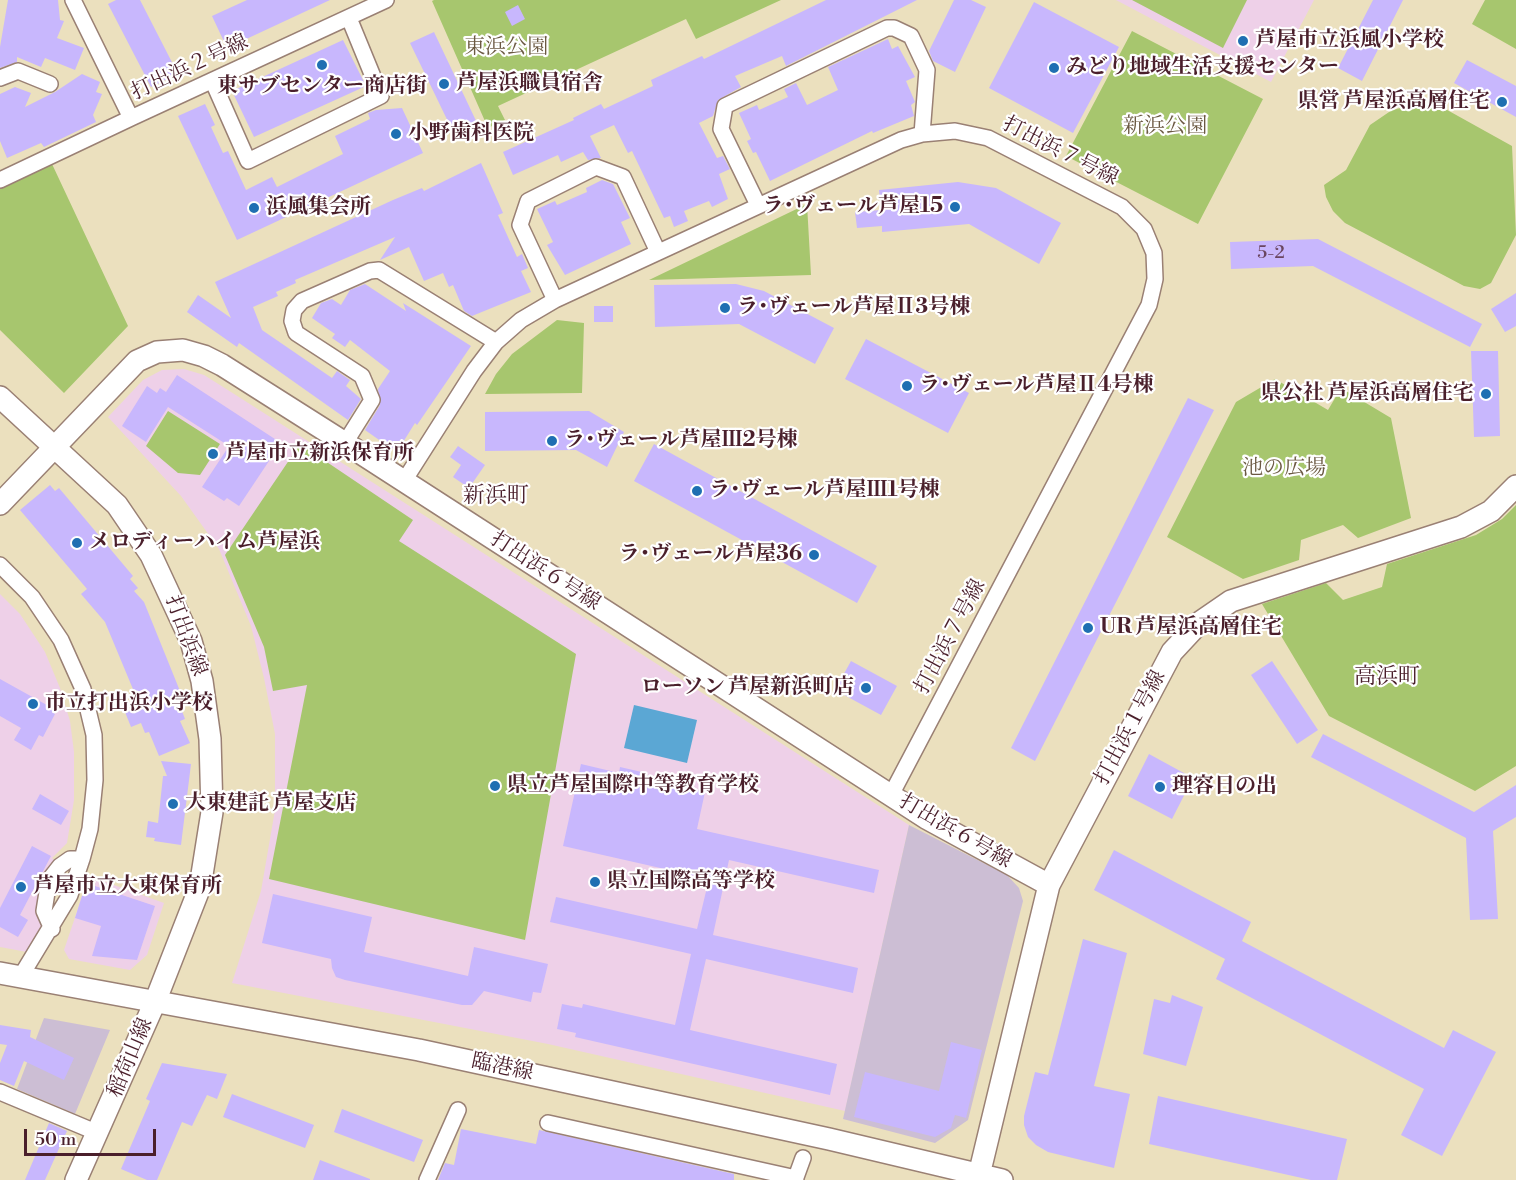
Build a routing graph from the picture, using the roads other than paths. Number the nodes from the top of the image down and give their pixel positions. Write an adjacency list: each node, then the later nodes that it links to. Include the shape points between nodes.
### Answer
1 (73, 0): 7 (street, 打出浜２号線)
2 (386, 0): 3 (street, 打出浜２号線)
3 (349, 18): 5 (street, 打出浜２号線); 5 (street, via 381,96 248,161)
4 (0, 78): 6 (street, via 18,71)
5 (213, 82): 7 (street, 打出浜２号線)
6 (50, 84)
7 (131, 118): 9 (street)
8 (922, 134): 10 (street, 打出浜７号線); 10 (street, via 927,70 911,36 887,28 725,106 721,129); 21 (street, 打出浜７号線, via 955,131 987,138 1122,207 1144,229 1154,253 1155,279 1149,305)
9 (1, 176)
10 (758, 205): 11 (street, 打出浜７号線)
11 (658, 252): 12 (street, 打出浜７号線); 12 (street, via 623,177 596,166 528,201 520,225)
12 (555, 300): 13 (street, 打出浜７号線, via 521,320)
13 (496, 342): 15 (street, via 379,270 302,301 294,310 296,333 362,376 372,400); 17 (street, 打出浜７号線)
14 (0, 397): 16 (street, 打出浜線)
15 (345, 443): 16 (street, 打出浜６号線, via 222,365 183,350 157,352 137,361); 17 (street, 打出浜６号線)
16 (53, 448): 19 (street, 打出浜６号線); 27 (street, 打出浜線, via 117,505 151,555 190,641 204,691 213,773 208,850 197,895)
17 (404, 481): 21 (street, 打出浜６号線)
18 (1516, 486): 23 (street, 打出浜１号線, via 1491,511 1461,527 1231,601 1199,623 1162,668)
19 (0, 504)
20 (0, 565): 22 (street, via 32,597 55,632 83,689 94,735 95,780 90,829)
21 (891, 795): 23 (street, 打出浜６号線)
22 (82, 859): 24 (street, via 70,895); 24 (street, via 70,859 49,880 44,911)
23 (1049, 885): 33 (street, 打出浜１号線)
24 (52, 929): 26 (street)
25 (0, 973): 26 (street, 臨港線)
26 (21, 976): 27 (street, 臨港線)
27 (155, 1002): 31 (street, 稲荷山線); 33 (street, 臨港線, via 418,1050)
28 (0, 1092): 31 (street)
29 (458, 1110): 36 (street)
30 (548, 1123): 34 (street)
31 (98, 1133): 35 (street, 稲荷山線)
32 (803, 1158): 34 (street)
33 (979, 1175): 37 (street, 臨港線)
34 (795, 1179)
35 (76, 1180)
36 (427, 1180)
37 (1002, 1180)

